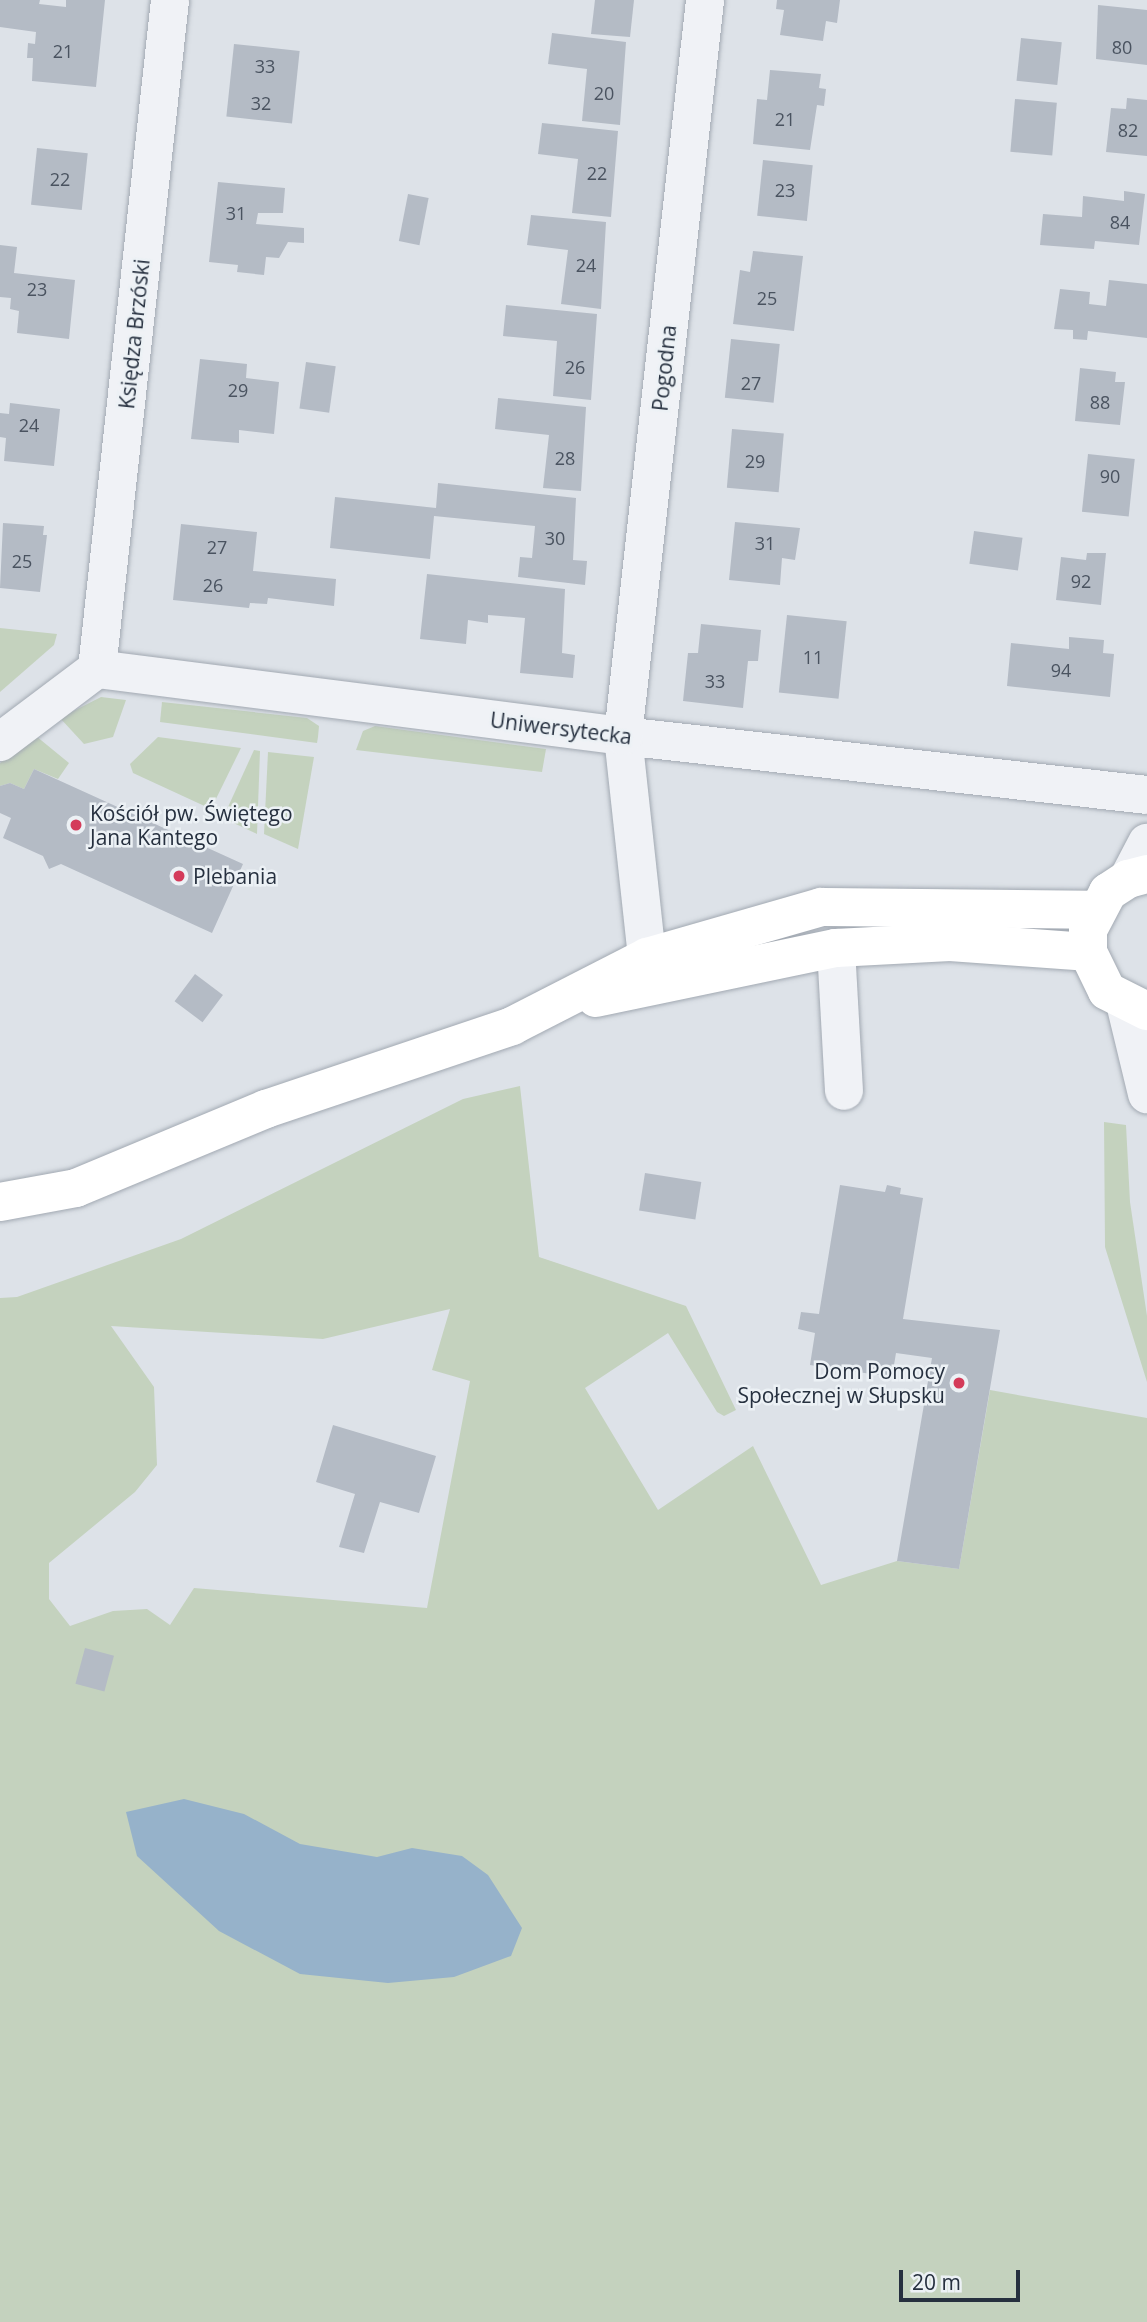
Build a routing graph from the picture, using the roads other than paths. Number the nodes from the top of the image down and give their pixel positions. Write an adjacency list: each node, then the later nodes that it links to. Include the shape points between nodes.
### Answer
1 (170, 0): 3 (street, Księdza Brzóski)
2 (705, 0): 4 (street, Pogodna)
3 (97, 669): 4 (street, Uniwersytecka); 5 (street)
4 (623, 736): 6 (street, Uniwersytecka); 12 (street, Pogodna)
5 (0, 742)
6 (1147, 795)
7 (1147, 843): 8 (street)
8 (1138, 876): 9 (main road, via 1108,892)
9 (1095, 910): 11 (main road); 12 (main road, via 821,907)
10 (836, 948): 11 (main road, via 950,942); 13 (main road); 15 (street)
11 (1088, 952): 14 (main road, via 1101,982)
12 (647, 957): 13 (main road)
13 (556, 1007): 17 (main road, via 266,1109 76,1188)
14 (1136, 1007): 16 (street)
15 (844, 1091)
16 (1147, 1094)
17 (0, 1202)

